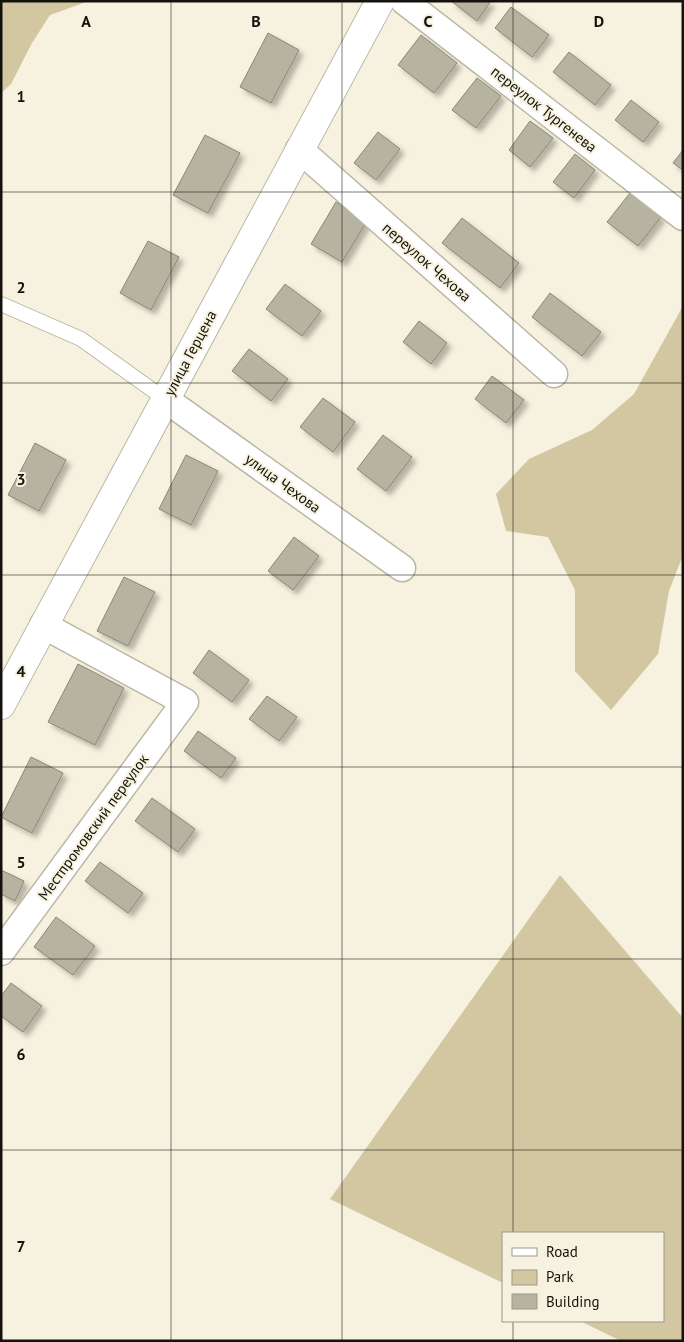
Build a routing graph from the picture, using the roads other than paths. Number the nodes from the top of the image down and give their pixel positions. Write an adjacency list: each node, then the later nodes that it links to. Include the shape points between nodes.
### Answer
1 (380, 1): 3 (street, улица Герцена)
2 (404, 1): 4 (street, переулок Тургенева)
3 (299, 149): 6 (street, переулок Чехова); 7 (street, улица Герцена)
4 (683, 217)
5 (1, 304): 7 (lane, via 81,339)
6 (554, 374)
7 (165, 398): 8 (street, улица Чехова); 9 (street, улица Герцена)
8 (402, 568)
9 (43, 625): 10 (street, улица Герцена); 11 (street, Местпромовский переулок, via 184,702)
10 (1, 705)
11 (1, 952)

